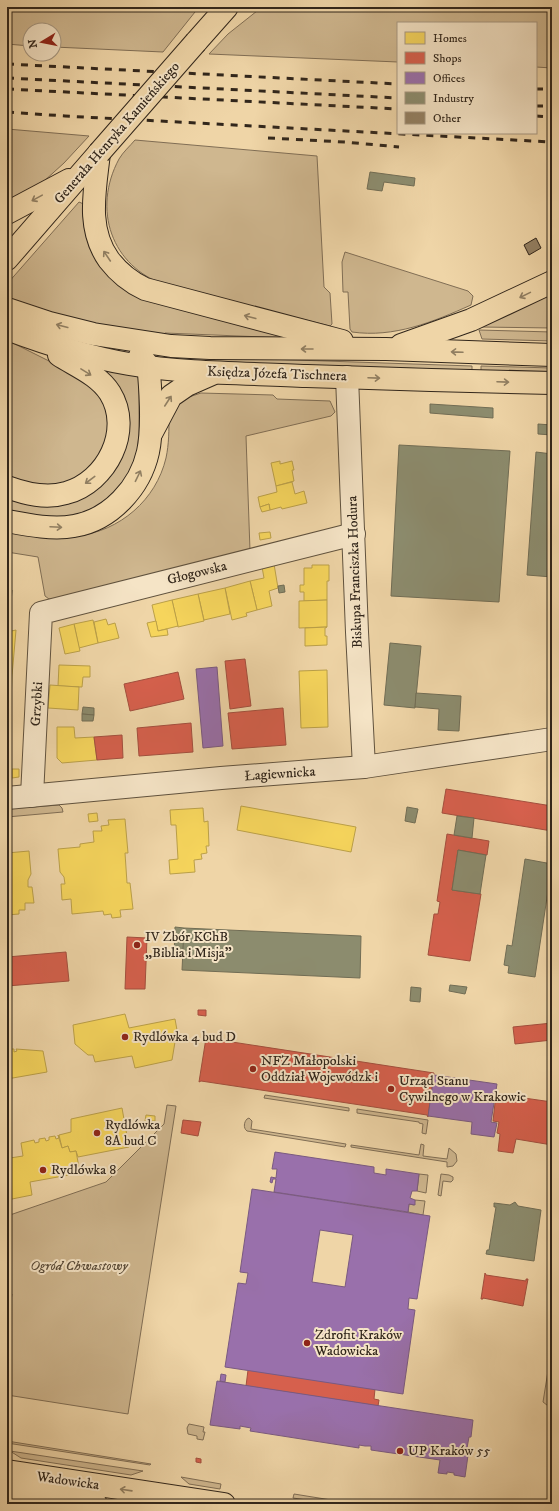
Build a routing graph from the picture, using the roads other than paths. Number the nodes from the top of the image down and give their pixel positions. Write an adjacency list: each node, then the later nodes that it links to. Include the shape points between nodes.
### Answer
1 (227, 7): 2 (main road, Generała Henryka Kamieńskiego, bridge)
2 (99, 154): 3 (main road, Generała Henryka Kamieńskiego); 11 (main road, one-way to 2, via 133,284 114,267 96,235 94,200)
3 (83, 171): 4 (main road, one-way to 4); 5 (main road, Generała Henryka Kamieńskiego)
4 (7, 213)
5 (7, 259)
6 (552, 282): 11 (main road, one-way to 11, via 463,323 411,342)
7 (7, 308): 10 (main road, Księdza Józefa Tischnera, one-way to 7, via 49,323)
8 (7, 329): 9 (main road, Księdza Józefa Tischnera)
9 (29, 337): 13 (main road, Księdza Józefa Tischnera, via 88,356); 18 (main road, one-way to 18, via 89,374 106,388 114,400 118,420 117,437 112,454 102,470 75,490 41,496)
10 (114, 338): 11 (main road, Księdza Józefa Tischnera, one-way to 10, via 210,348 171,346); 13 (main road, via 135,350)
11 (380, 349): 12 (main road, Księdza Józefa Tischnera, one-way to 11)
12 (552, 355)
13 (147, 367): 14 (main road, Księdza Józefa Tischnera); 17 (main road, via 150,385)
14 (219, 372): 15 (main road, Księdza Józefa Tischnera); 17 (main road, one-way to 14, via 168,401 176,392 196,380)
15 (347, 377): 16 (main road, Księdza Józefa Tischnera, one-way to 16); 20 (street, Biskupa Franciszka Hodura)
16 (552, 383)
17 (150, 436): 19 (main road, one-way to 17, via 73,527 104,516 137,481 147,454)
18 (7, 487)
19 (7, 521)
20 (354, 534): 21 (street, Głogowska); 23 (street, Biskupa Franciszka Hodura)
21 (42, 613): 24 (street, Grzybki)
22 (552, 739): 23 (street, Łagiewnicka)
23 (364, 767): 24 (street, Łagiewnicka)
24 (32, 796): 25 (street, Łagiewnicka)
25 (7, 798)
26 (7, 1472): 29 (main road, Wadowicka, one-way to 26)
27 (7, 1490): 28 (main road, Wadowicka)
28 (96, 1504)
29 (221, 1504)

